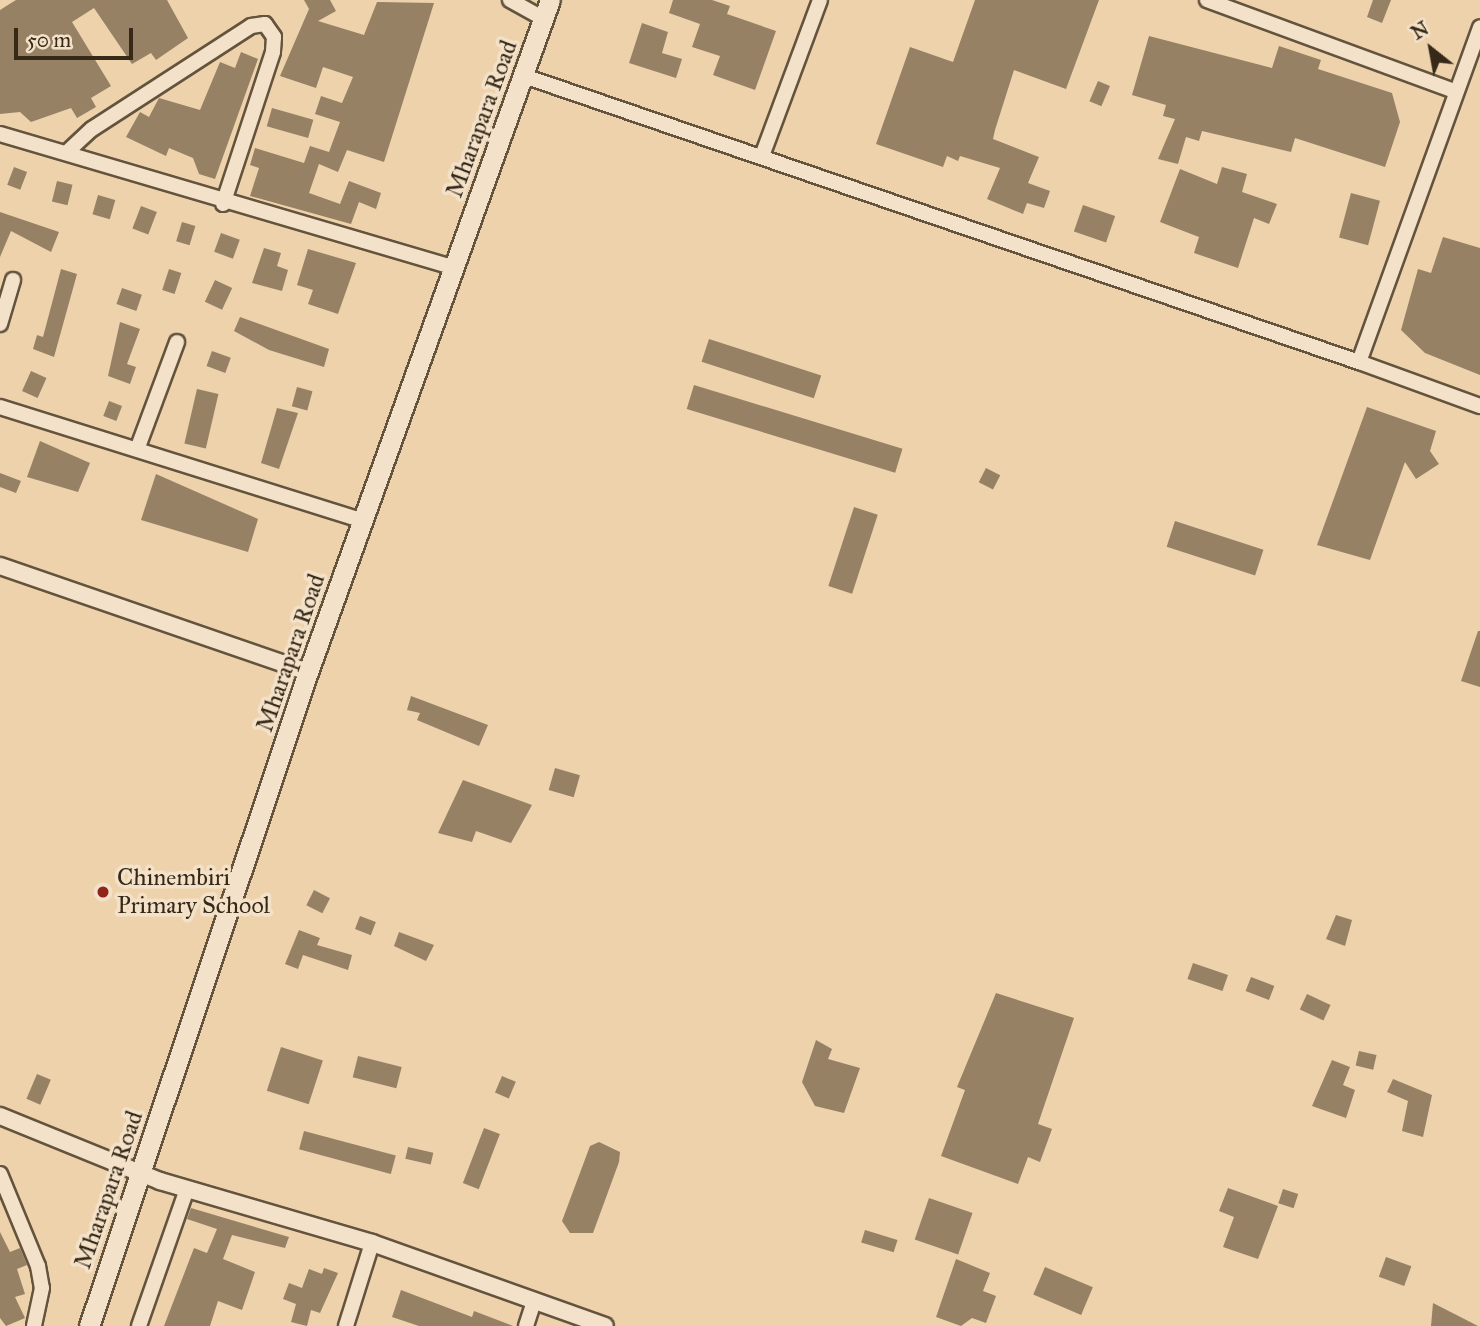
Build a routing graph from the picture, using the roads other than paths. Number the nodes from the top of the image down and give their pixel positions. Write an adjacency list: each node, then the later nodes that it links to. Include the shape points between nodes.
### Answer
1 (510, 0): 5 (street)
2 (550, 0): 5 (main road, Mharapara Road)
3 (820, 0): 11 (street)
4 (1207, 0): 8 (street)
5 (544, 19): 7 (main road, Mharapara Road)
6 (1480, 27): 8 (street)
7 (523, 76): 11 (street); 13 (main road, Mharapara Road)
8 (1454, 91): 17 (street)
9 (0, 134): 10 (street)
10 (66, 153): 12 (street); 12 (street, via 194,62 251,26 265,24 274,37 273,52)
11 (762, 156): 17 (street)
12 (223, 204): 13 (street)
13 (453, 267): 21 (main road, Mharapara Road)
14 (13, 280): 15 (street)
15 (0, 324)
16 (177, 342): 20 (street)
17 (1359, 362): 18 (street)
18 (1480, 406)
19 (0, 407): 20 (street)
20 (138, 447): 21 (street)
21 (364, 521): 23 (main road, Mharapara Road)
22 (0, 566): 23 (street)
23 (308, 672): 26 (main road, Mharapara Road)
24 (0, 1116): 26 (street)
25 (0, 1174): 30 (street, via 38,1266 41,1306)
26 (141, 1174): 27 (street); 31 (main road, Mharapara Road)
27 (187, 1189): 28 (street); 32 (street)
28 (372, 1243): 29 (street); 33 (street)
29 (534, 1301): 34 (street); 35 (street)
30 (34, 1326)
31 (89, 1326)
32 (139, 1326)
33 (346, 1326)
34 (526, 1326)
35 (605, 1326)

